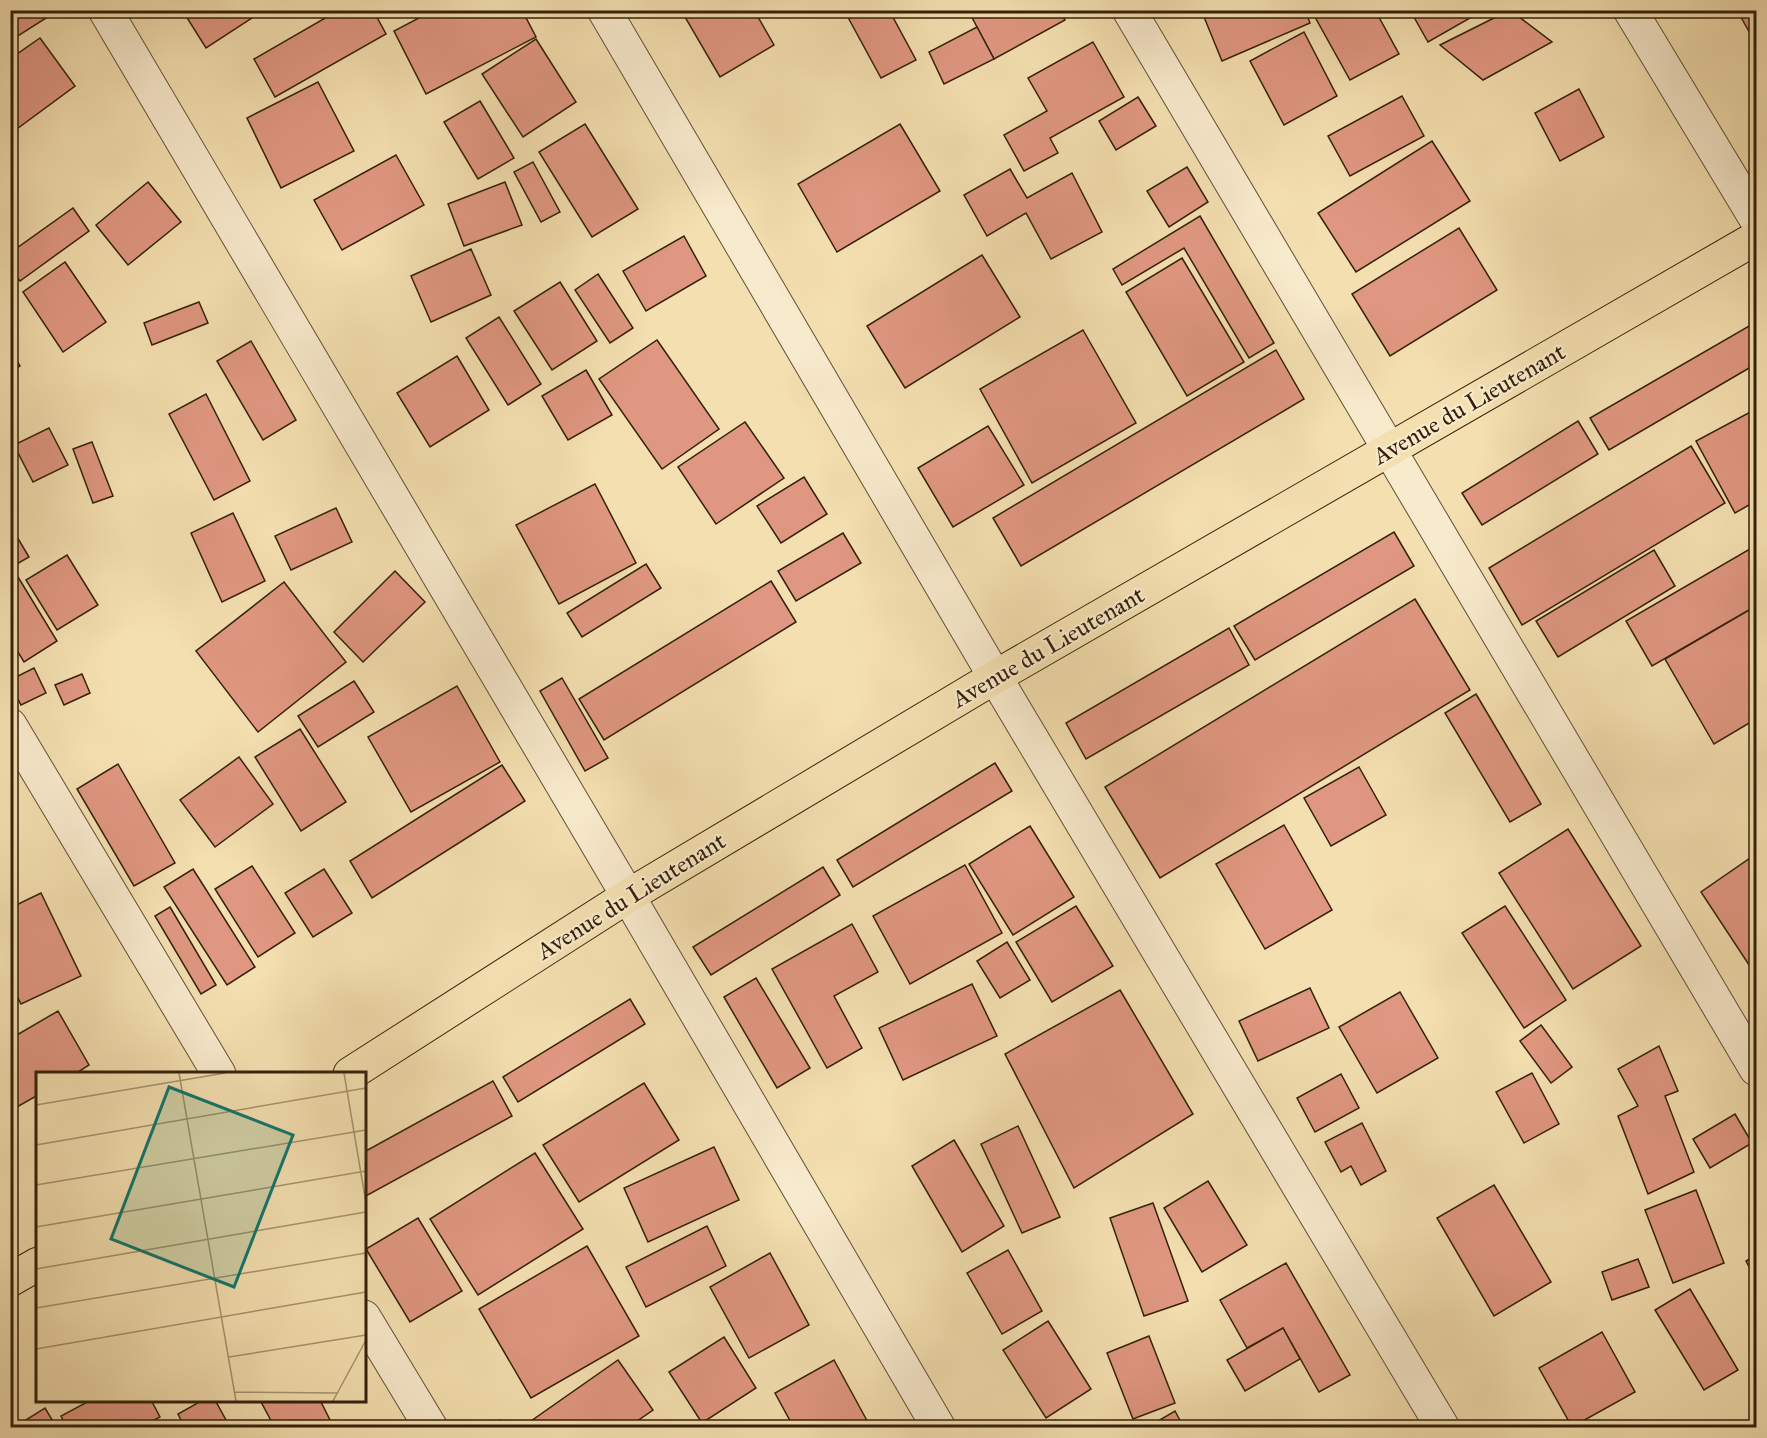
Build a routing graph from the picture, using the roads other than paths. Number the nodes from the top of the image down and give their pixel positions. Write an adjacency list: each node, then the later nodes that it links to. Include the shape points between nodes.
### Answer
1 (105, 10): 10 (street)
2 (604, 10): 8 (street)
3 (1128, 10): 7 (street)
4 (1630, 10): 5 (street)
5 (1756, 219)
6 (1756, 238): 7 (main road, Avenue du Lieutenant)
7 (1389, 450): 8 (main road, Avenue du Lieutenant); 11 (street)
8 (994, 677): 10 (main road, Avenue du Lieutenant); 19 (street)
9 (10, 725): 12 (street)
10 (628, 896): 13 (main road, Avenue du Lieutenant); 18 (street)
11 (1756, 1069)
12 (218, 1072)
13 (353, 1072)
14 (36, 1265): 15 (main road)
15 (10, 1280)
16 (366, 1320): 17 (street)
17 (431, 1428)
18 (939, 1428)
19 (1443, 1428)

